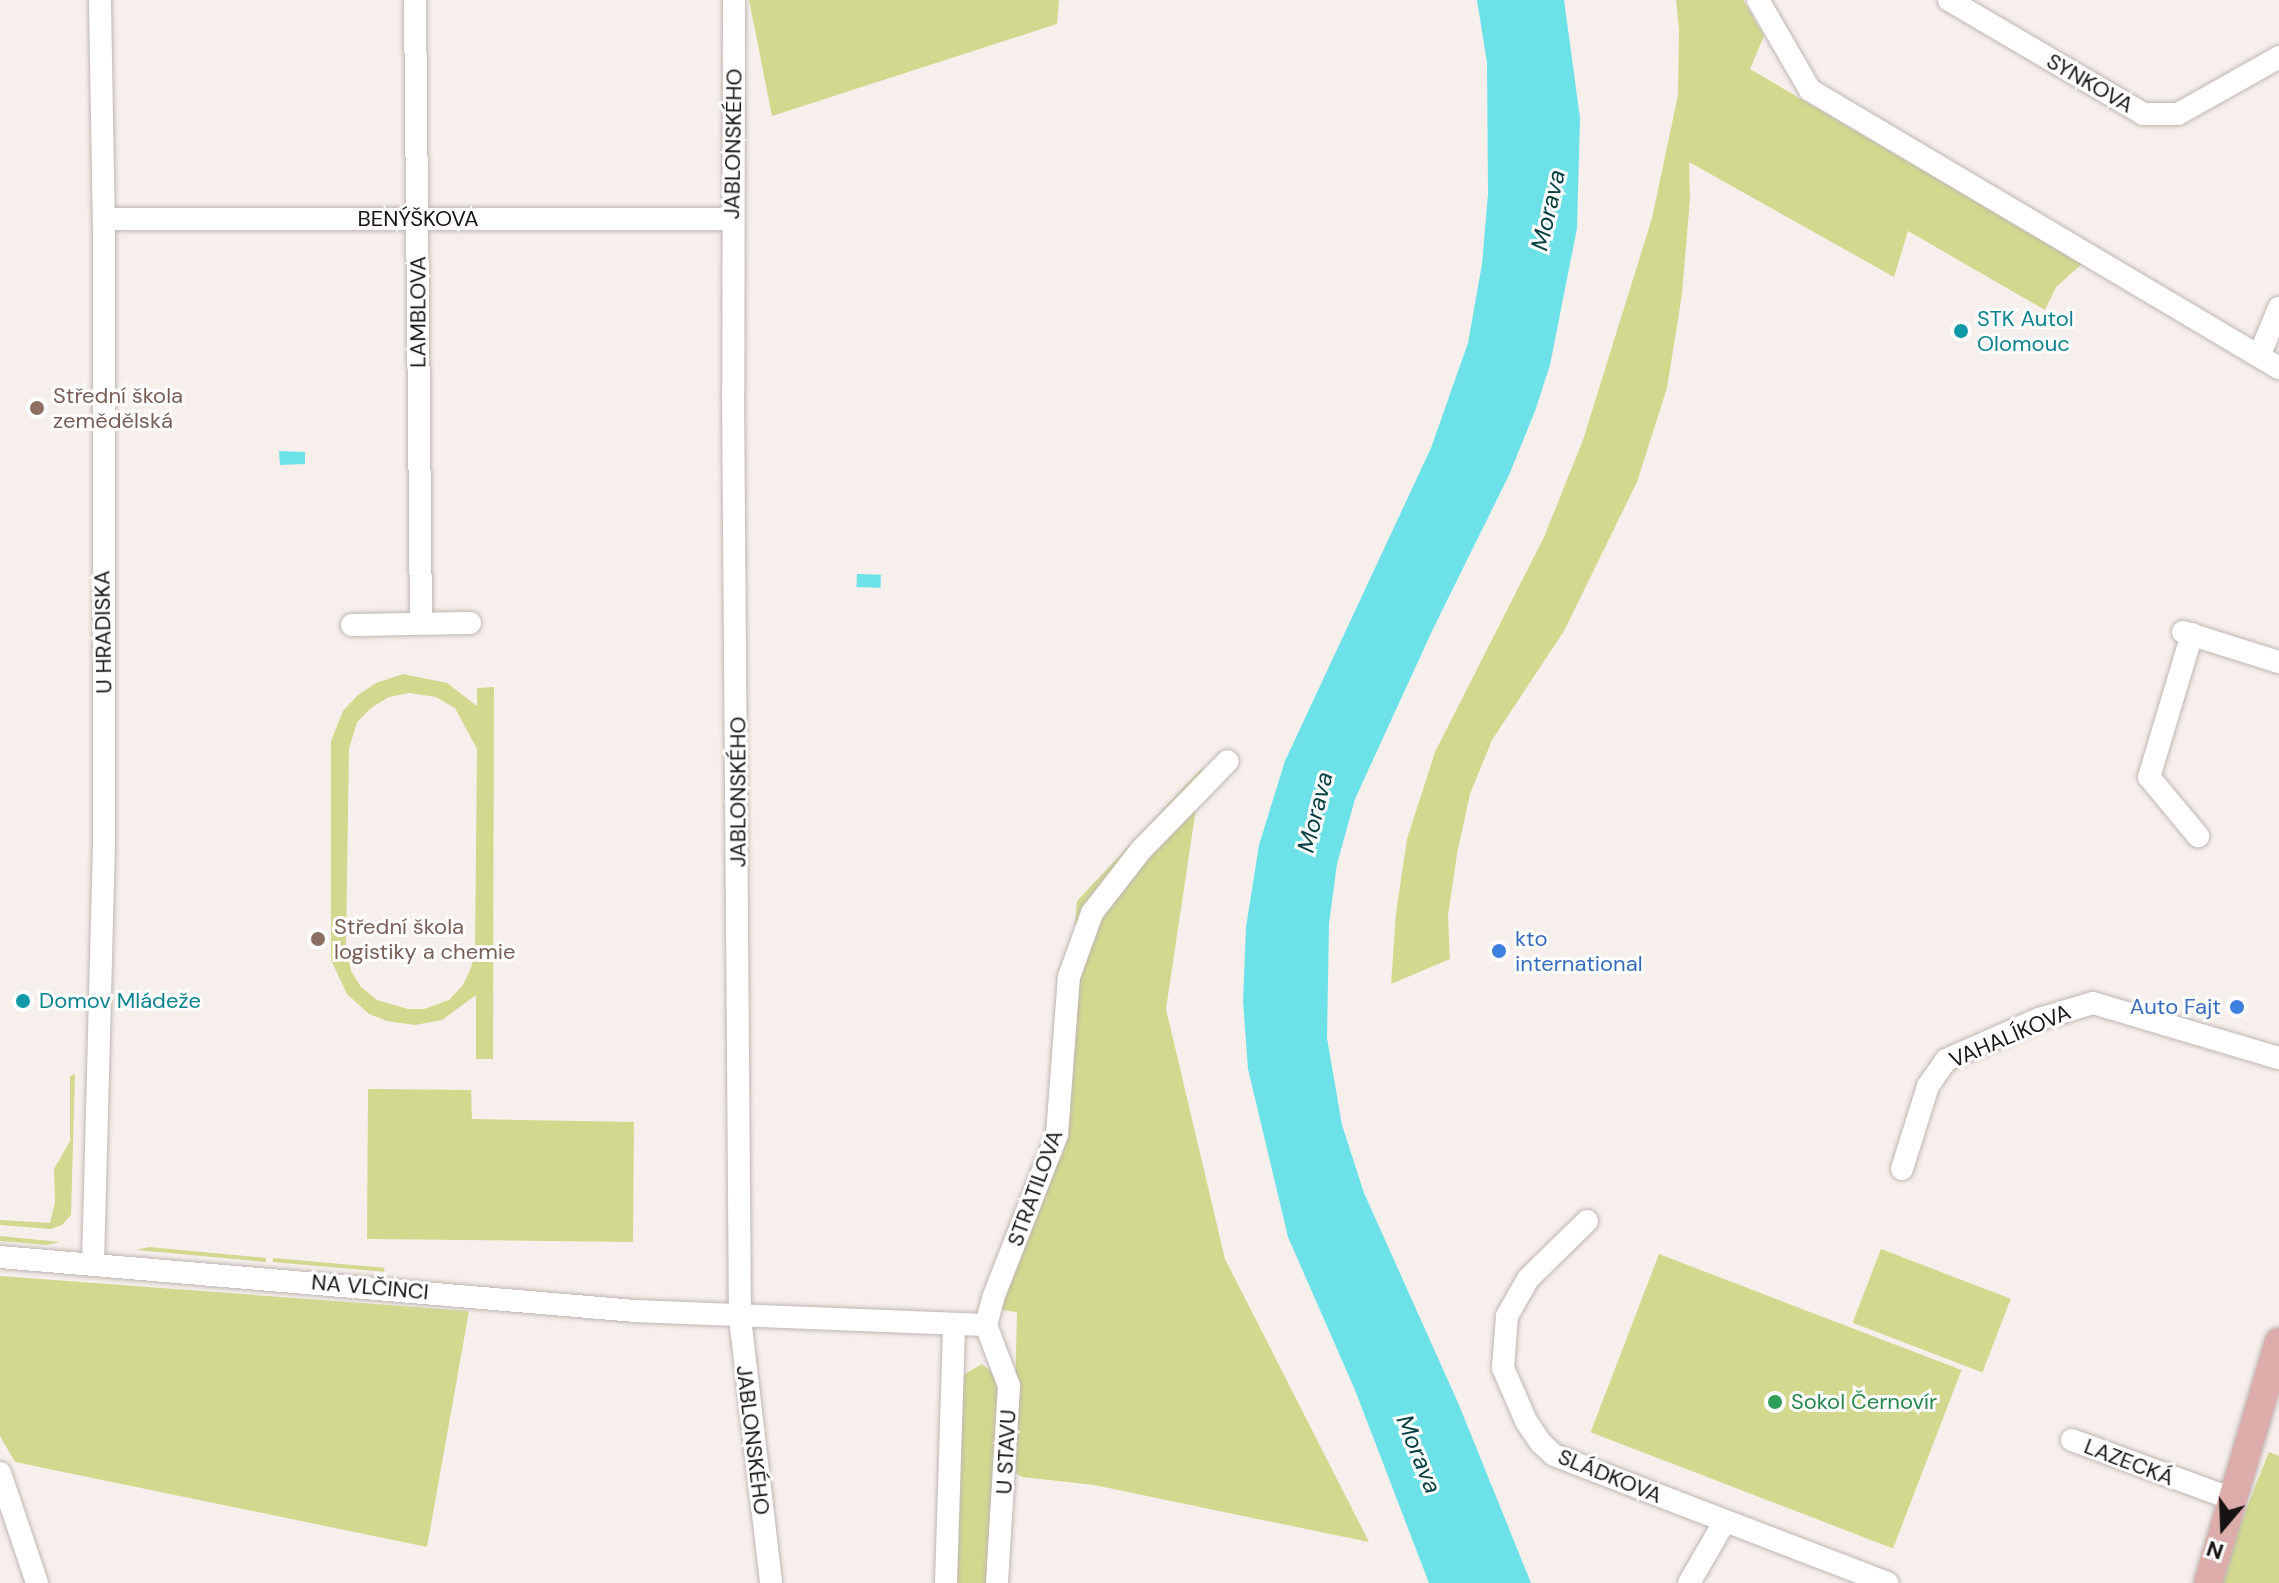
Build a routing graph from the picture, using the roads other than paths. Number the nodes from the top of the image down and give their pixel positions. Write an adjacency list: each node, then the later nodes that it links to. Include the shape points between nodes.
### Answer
1 (100, 0): 8 (street, U HRADISKA)
2 (415, 0): 7 (street, LAMBLOVA)
3 (734, 0): 9 (street, JABLONSKÉHO)
4 (1758, 0): 11 (street, via 1810,90)
5 (1949, 0): 6 (street, SYNKOVA, via 2143,114 2178,114)
6 (2279, 57)
7 (417, 218): 8 (street, BENÝŠKOVA); 9 (street, BENÝŠKOVA); 13 (street, LAMBLOVA)
8 (104, 219): 23 (street, U HRADISKA, via 104,841)
9 (732, 219): 24 (street, JABLONSKÉHO)
10 (2279, 308): 11 (street)
11 (2260, 354): 12 (street)
12 (2279, 368)
13 (421, 623): 14 (street); 15 (street)
14 (470, 623)
15 (352, 625)
16 (2279, 662): 18 (street, via 2187,633 2149,777)
17 (1228, 761): 26 (street, STRATILOVA, via 1141,850 1092,913 1069,977 1057,1135)
18 (2198, 836)
19 (2279, 1058): 20 (street, VAHALÍKOVA, via 2093,1003 2039,1019 1946,1060 1928,1086)
20 (1902, 1169)
21 (1587, 1221): 31 (street, SLÁDKOVA, via 1528,1279 1507,1316 1503,1368 1526,1421 1554,1455)
22 (0, 1257): 23 (street, NA VLČINCI)
23 (93, 1264): 24 (street, NA VLČINCI)
24 (740, 1318): 25 (street); 33 (street, JABLONSKÉHO)
25 (954, 1324): 26 (street); 34 (street)
26 (986, 1325): 35 (street, U STAVU, via 1009,1386)
27 (2279, 1342): 30 (main road)
28 (2072, 1440): 30 (street, LAZECKÁ)
29 (0, 1473): 32 (street)
30 (2232, 1499): 38 (main road)
31 (1725, 1521): 36 (street); 37 (street, SLÁDKOVA)
32 (37, 1583)
33 (771, 1583)
34 (946, 1583)
35 (997, 1583)
36 (1689, 1583)
37 (1888, 1583)
38 (2208, 1583)

